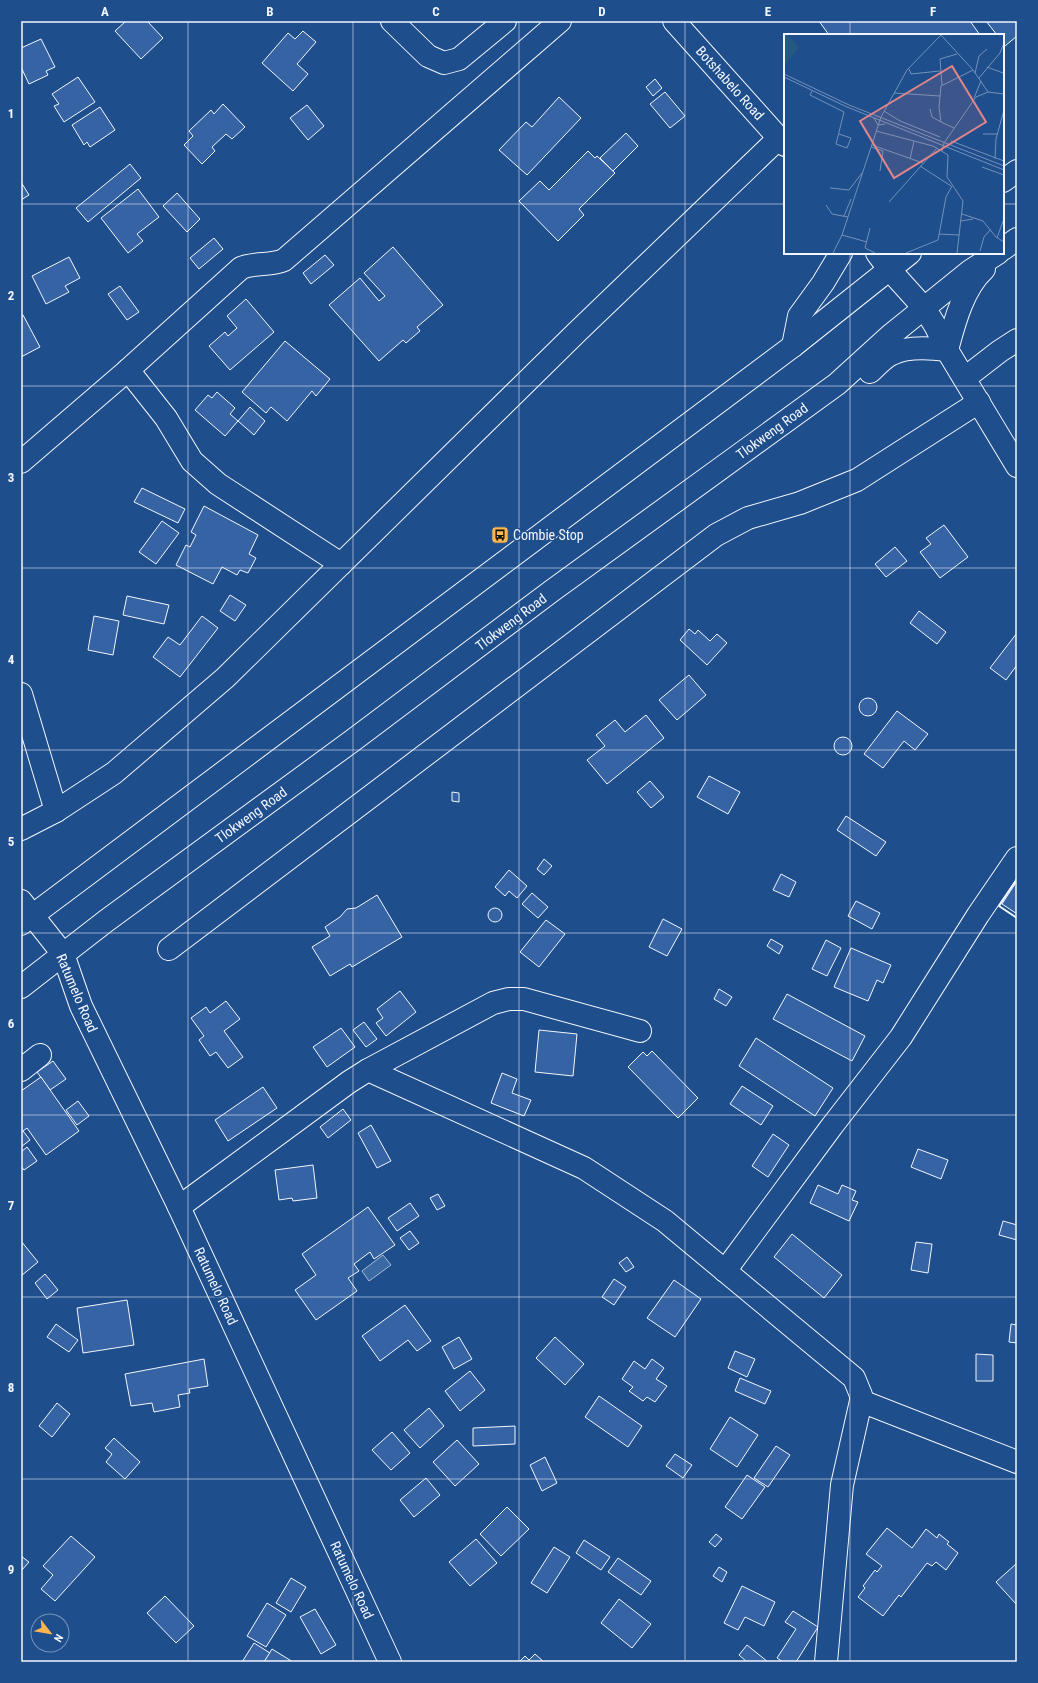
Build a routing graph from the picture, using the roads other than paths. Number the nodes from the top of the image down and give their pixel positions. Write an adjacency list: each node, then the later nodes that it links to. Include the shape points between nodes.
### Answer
1 (392, 21): 2 (street, via 428,56 444,63 459,59)
2 (505, 21)
3 (560, 21): 17 (street, via 284,260 276,264 257,264 241,268)
4 (674, 21): 5 (street, Botshabelo Road)
5 (782, 142): 23 (street, via 577,332)
6 (1017, 171): 7 (street)
7 (1004, 180)
8 (840, 254): 15 (street, via 824,283 799,316)
9 (907, 254): 12 (street)
10 (996, 254): 13 (street, Tlokweng Road)
11 (999, 254): 16 (street, via 975,277 954,323)
12 (883, 261): 13 (street); 15 (street)
13 (925, 309): 16 (street); 19 (street, Tlokweng Road, via 892,334)
14 (1017, 340): 18 (street)
15 (793, 346): 28 (street)
16 (947, 350): 18 (street); 19 (street, via 911,349 892,354 865,376)
17 (128, 370): 21 (street); 23 (street, via 166,418 192,461 204,473)
18 (964, 378): 20 (street)
19 (837, 384): 30 (street, Tlokweng Road)
20 (979, 402): 22 (street); 29 (street, via 857,480 800,502 748,518 716,534)
21 (21, 462)
22 (1017, 466)
23 (341, 564): 25 (street, via 225,678 114,773)
24 (21, 694): 25 (street)
25 (56, 811): 26 (street)
26 (21, 829)
27 (1017, 858): 37 (street, via 978,914 901,1038 832,1126)
28 (25, 914): 30 (street, Ratumelo Road)
29 (169, 948)
30 (63, 954): 31 (street, Tlokweng Road); 36 (street, Ratumelo Road, via 81,1006)
31 (21, 987)
32 (640, 1031): 35 (street, via 524,999 509,999 493,1003)
33 (40, 1055): 34 (street)
34 (21, 1070)
35 (368, 1070): 36 (street); 37 (street, via 584,1168 664,1220)
36 (179, 1207): 40 (street, Ratumelo Road)
37 (725, 1271): 38 (street, via 854,1378)
38 (861, 1401): 39 (street); 41 (street, via 842,1485)
39 (1017, 1462)
40 (390, 1662)
41 (826, 1662)

